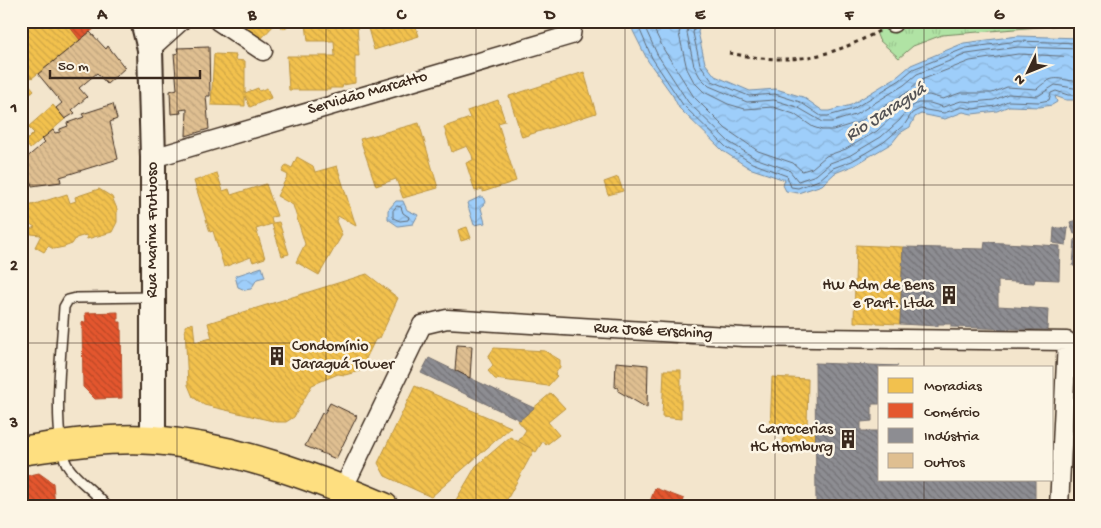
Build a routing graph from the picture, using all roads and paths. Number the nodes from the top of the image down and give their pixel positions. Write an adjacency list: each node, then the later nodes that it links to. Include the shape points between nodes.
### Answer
1 (143, 21): 6 (street, Rua Marina Frutuoso)
2 (181, 21): 6 (street)
3 (218, 21): 7 (street)
4 (573, 21): 9 (street, Servidão Marcatto, via 571,35)
5 (894, 22): 8 (path, via 860,42 829,54 794,60 758,59)
6 (150, 49): 9 (street, Rua Marina Frutuoso)
7 (264, 51)
8 (728, 53)
9 (153, 158): 10 (street, Rua Marina Frutuoso)
10 (153, 297): 11 (street, Rua Marina Frutuoso); 12 (lane, via 68,300 64,307 60,382)
11 (153, 440): 12 (main road); 14 (main road, via 253,459)
12 (61, 444): 13 (main road); 15 (lane, via 67,464)
13 (21, 450)
14 (343, 489): 16 (main road); 17 (street, Rua José Ersching, via 422,325 446,319 743,337 1067,341)
15 (107, 507)
16 (384, 507)
17 (1059, 507)

